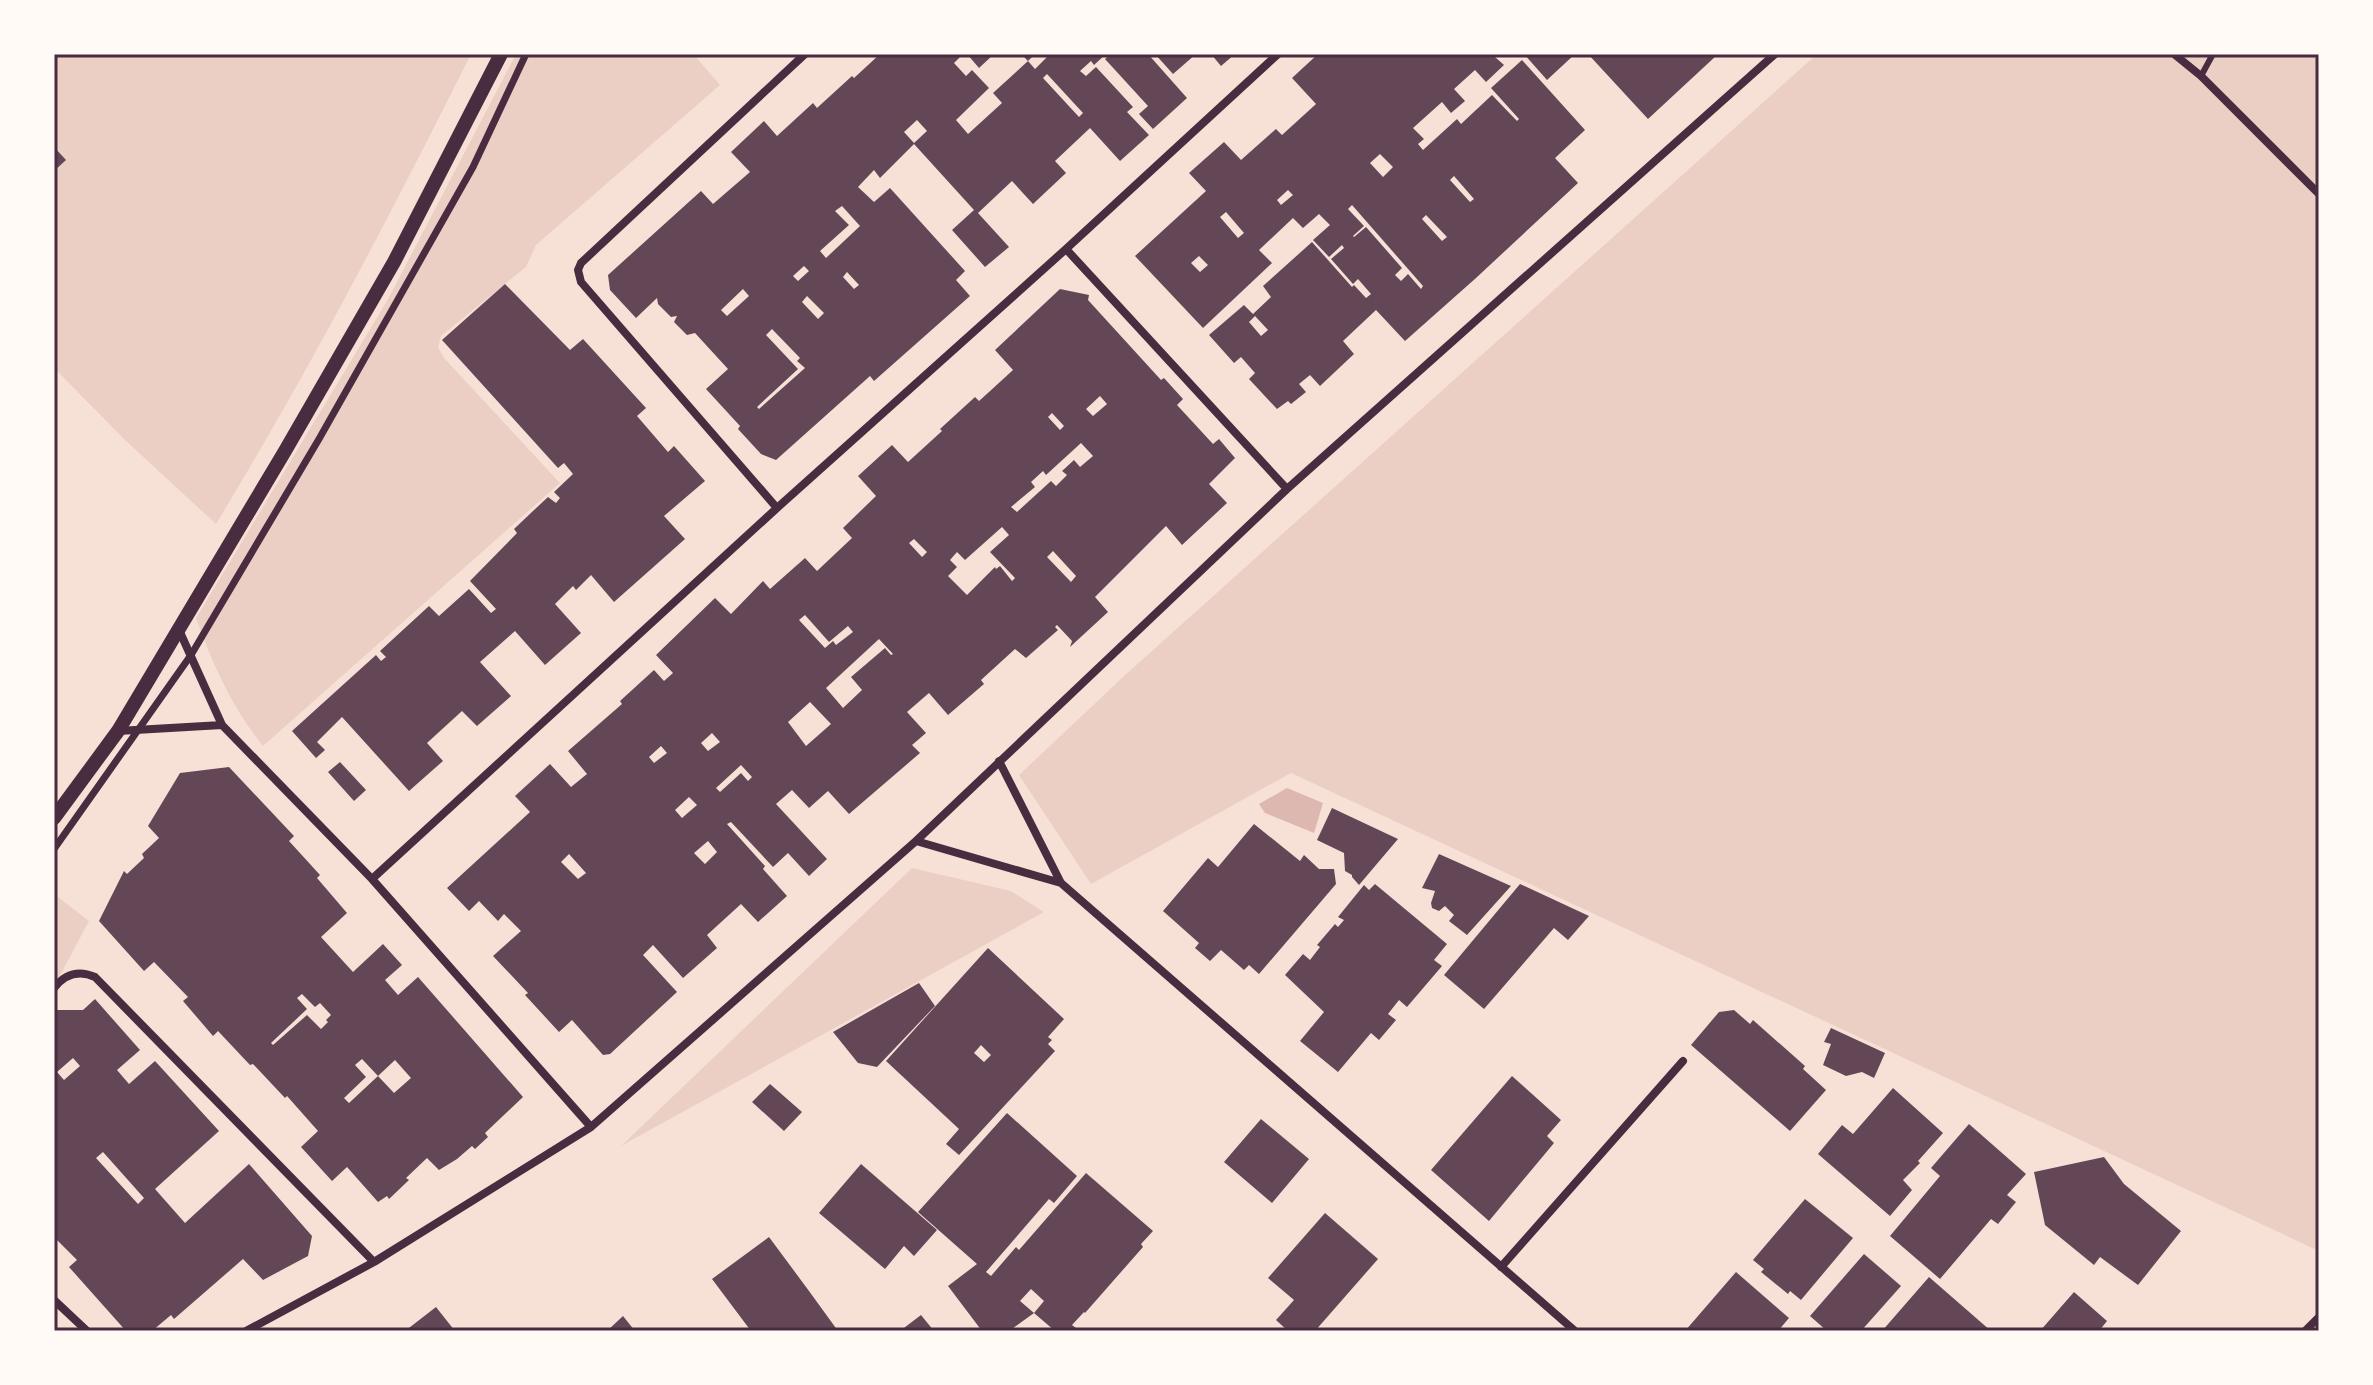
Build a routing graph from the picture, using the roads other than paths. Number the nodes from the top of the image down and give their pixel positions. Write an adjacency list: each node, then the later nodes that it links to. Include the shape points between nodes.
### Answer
1 (501, 54): 13 (street, via 394,262)
2 (526, 54): 14 (street, via 473,167)
3 (805, 54): 12 (street, via 578,270 581,282)
4 (1278, 54): 10 (street)
5 (1775, 54): 11 (street)
6 (2174, 54): 8 (street)
7 (2213, 54): 8 (lane)
8 (2201, 76): 9 (street)
9 (2319, 194)
10 (1066, 249): 11 (street); 12 (street)
11 (1287, 489): 18 (street)
12 (777, 508): 22 (street)
13 (179, 630): 14 (street); 17 (street)
14 (191, 655): 15 (street); 16 (street)
15 (222, 725): 16 (street); 22 (street)
16 (139, 730): 17 (street); 21 (street)
17 (118, 731): 19 (street)
18 (999, 761): 20 (street); 23 (street)
19 (54, 818)
20 (916, 841): 23 (street); 26 (street)
21 (54, 849)
22 (372, 879): 26 (street)
23 (1061, 883): 28 (street)
24 (54, 988): 27 (street, via 77,974 95,977)
25 (1683, 1061): 28 (street)
26 (591, 1127): 27 (street)
27 (374, 1262): 32 (street)
28 (1501, 1267): 33 (street)
29 (54, 1300): 31 (street)
30 (2319, 1317): 34 (street)
31 (87, 1331)
32 (246, 1331)
33 (1575, 1331)
34 (2305, 1331)

